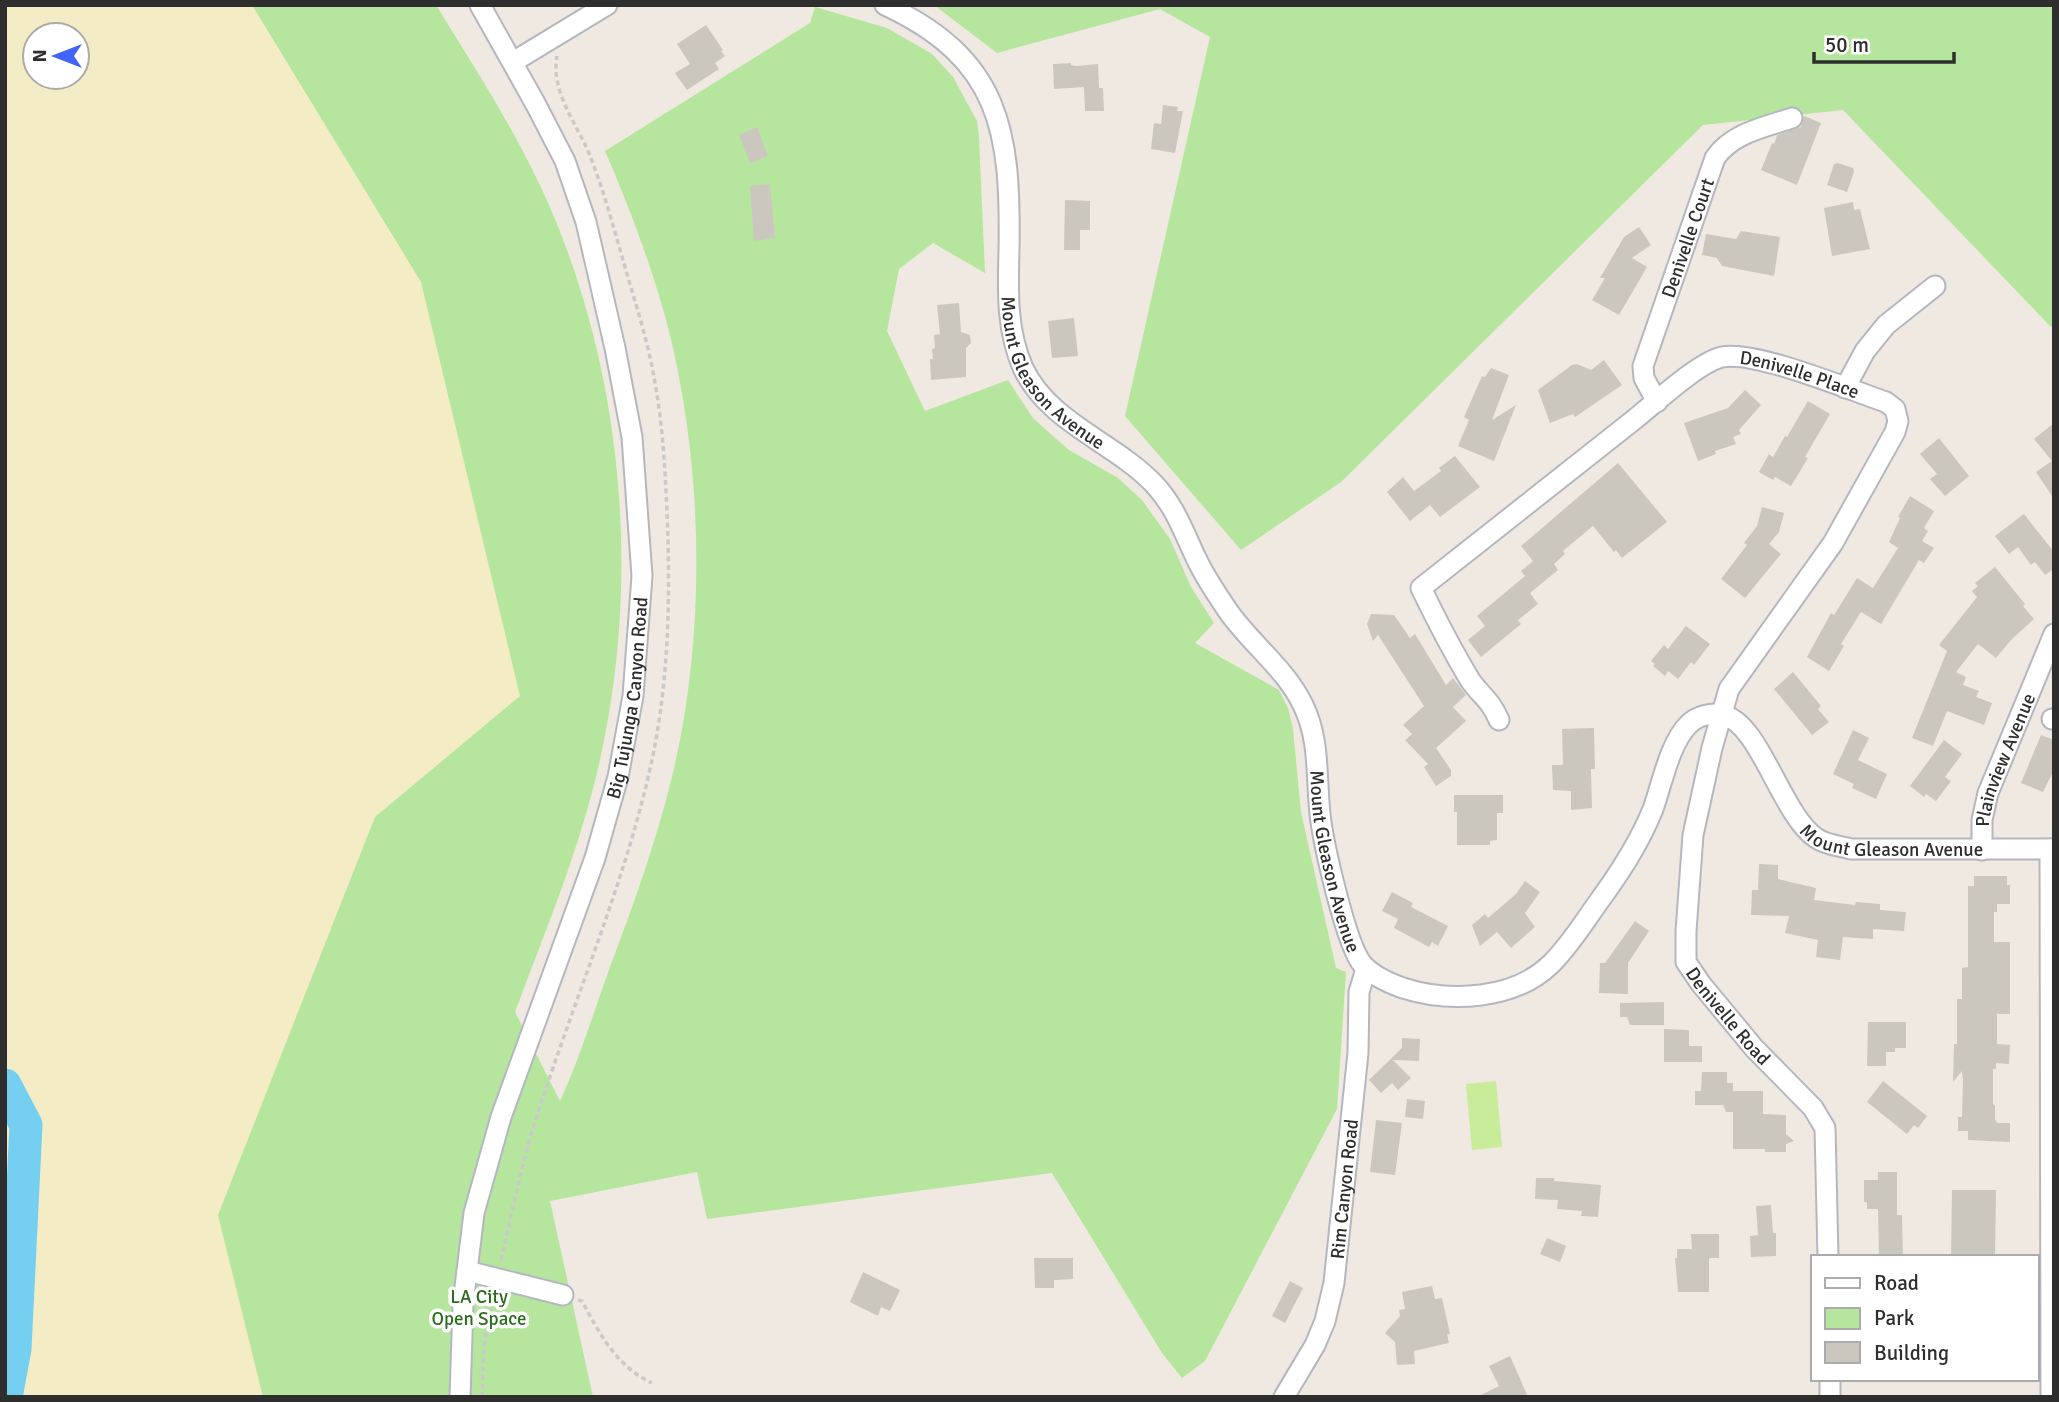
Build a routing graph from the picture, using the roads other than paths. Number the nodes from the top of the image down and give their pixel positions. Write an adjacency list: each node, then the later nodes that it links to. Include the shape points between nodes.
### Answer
1 (480, 5): 4 (street, Big Tujunga Canyon Road)
2 (607, 5): 4 (street)
3 (884, 5): 14 (street, Mount Gleason Avenue, via 953,49 977,77 996,113 1008,171 1008,314 1017,351 1033,384 1069,420 1157,487 1215,592 1304,706 1316,749 1325,845 1351,939)
4 (513, 62): 16 (street, Big Tujunga Canyon Road, via 565,160 586,222 632,437 642,576 633,696 618,777 595,858 501,1118 474,1213)
5 (1792, 118): 8 (street, Denivelle Court, via 1741,136 1724,145 1715,158 1643,366)
6 (1935, 286): 7 (street, via 1886,325)
7 (1845, 388): 8 (street, Denivelle Place, via 1756,359 1721,357); 10 (street, Denivelle Place, via 1895,409 1895,432 1833,543 1737,675)
8 (1657, 402): 11 (street, Denivelle Place, via 1421,588 1472,683 1492,703)
9 (2054, 634): 13 (street, Plainview Avenue, via 1988,793)
10 (1722, 714): 13 (street, Mount Gleason Avenue, via 1737,720 1750,736 1793,812 1823,842 1852,849); 14 (street, Mount Gleason Avenue, via 1707,715 1687,725 1629,860 1550,965 1524,984 1459,996 1429,994 1406,989); 15 (street, Denivelle Road, via 1692,835 1686,962 1700,985 1813,1108 1825,1128)
11 (1499, 720)
12 (2052, 849): 13 (street, Mount Gleason Avenue); 18 (street)
13 (1982, 850)
14 (1366, 969): 20 (street, Rim Canyon Road, via 1359,992 1359,1053 1334,1283 1315,1345)
15 (1828, 1255)
16 (467, 1271): 17 (street); 19 (street, Big Tujunga Canyon Road)
17 (563, 1295)
18 (2052, 1363): 21 (street)
19 (460, 1397)
20 (1284, 1397)
21 (2051, 1397)

